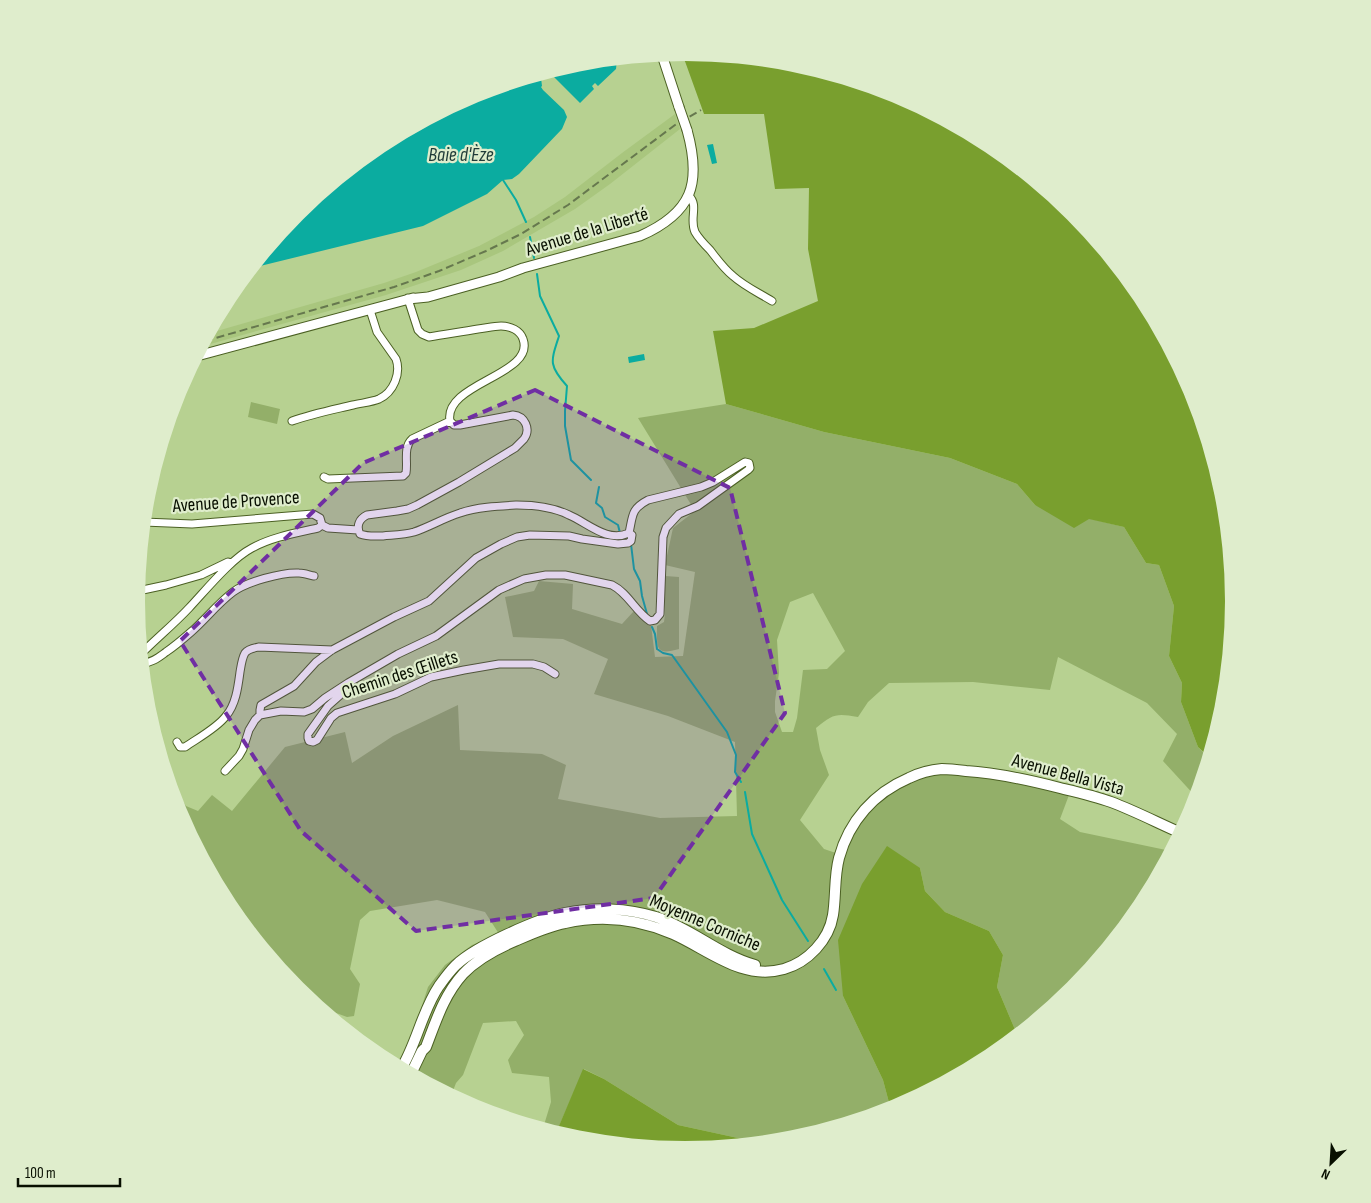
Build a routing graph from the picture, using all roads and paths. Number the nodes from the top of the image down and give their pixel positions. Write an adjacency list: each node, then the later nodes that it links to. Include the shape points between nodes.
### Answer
1 (664, 62): 2 (main road, Avenue de la Liberté, bridge, via 692,148 693,182)
2 (689, 196): 3 (main road, Avenue de la Liberté, via 672,218 640,236); 4 (street, via 694,204 694,230 700,239 734,278)
3 (408, 299): 5 (main road, Avenue de la Liberté); 8 (street, via 418,330 428,337 501,326 513,328 524,341 525,349 517,362 458,399 451,409)
4 (772, 301)
5 (370, 310): 6 (main road, Avenue de la Liberté); 7 (street, via 377,332 396,359 398,370 392,387 380,399)
6 (206, 354)
7 (292, 421)
8 (450, 421): 9 (street, via 408,442 406,473 403,476); 12 (street, via 460,426 519,416 526,426 525,438 515,448 459,482 408,509 367,515 358,523)
9 (324, 477)
10 (151, 522): 11 (street, Avenue de Provence, via 192,524 313,514 320,518)
11 (322, 525): 12 (street, Avenue de Provence); 14 (street, Avenue de Provence, via 254,547)
12 (358, 530): 13 (street, Avenue de Provence, via 368,536 402,535 469,510 532,505 568,515 609,535)
13 (629, 533): 18 (street, via 631,541 618,544 569,536 517,537 476,558 429,601); 21 (street, via 632,515 640,504 701,487 745,462 749,463 748,470 698,506 679,514 666,528 660,614 655,620 644,617 612,584 566,575 524,579 499,590 436,636)
14 (232, 563): 16 (street); 17 (street, Avenue de Provence)
15 (314, 576): 19 (street, via 285,574 242,586 190,633)
16 (145, 589)
17 (147, 648)
18 (332, 650): 22 (street, via 294,686 261,705); 23 (street, via 252,648 242,660 238,690 226,716 185,747 180,747)
19 (149, 663)
20 (556, 674): 21 (street, Chemin des Œillets, via 533,664 499,664 431,677 395,694 337,713 317,740 309,741 308,734 328,706 346,690)
21 (348, 683): 22 (street, via 304,712 281,711)
22 (260, 715): 24 (street, via 249,730 239,756)
23 (177, 742)
24 (225, 771)
25 (971, 771): 26 (main road, Avenue Bella Vista, via 1008,776 1097,797); 27 (main road, Moyenne Corniche, via 943,769 920,774 890,788 870,804 853,825 842,848 836,872 832,920)
26 (1175, 830)
27 (823, 939): 28 (main road, Moyenne Corniche, via 811,955 796,965 775,972 736,967 673,934 623,920 565,923 539,930); 29 (main road, Moyenne Corniche, via 788,962 755,965 734,958 675,925 650,916 608,910 565,913 511,933 456,964)
28 (495, 950): 29 (main road, via 484,953 464,967); 30 (main road, Moyenne Corniche, via 456,983 443,1003)
29 (427, 1010): 30 (main road, via 428,1026); 31 (main road, Moyenne Corniche)
30 (422, 1051): 32 (main road, Moyenne Corniche)
31 (405, 1063)
32 (414, 1068)

